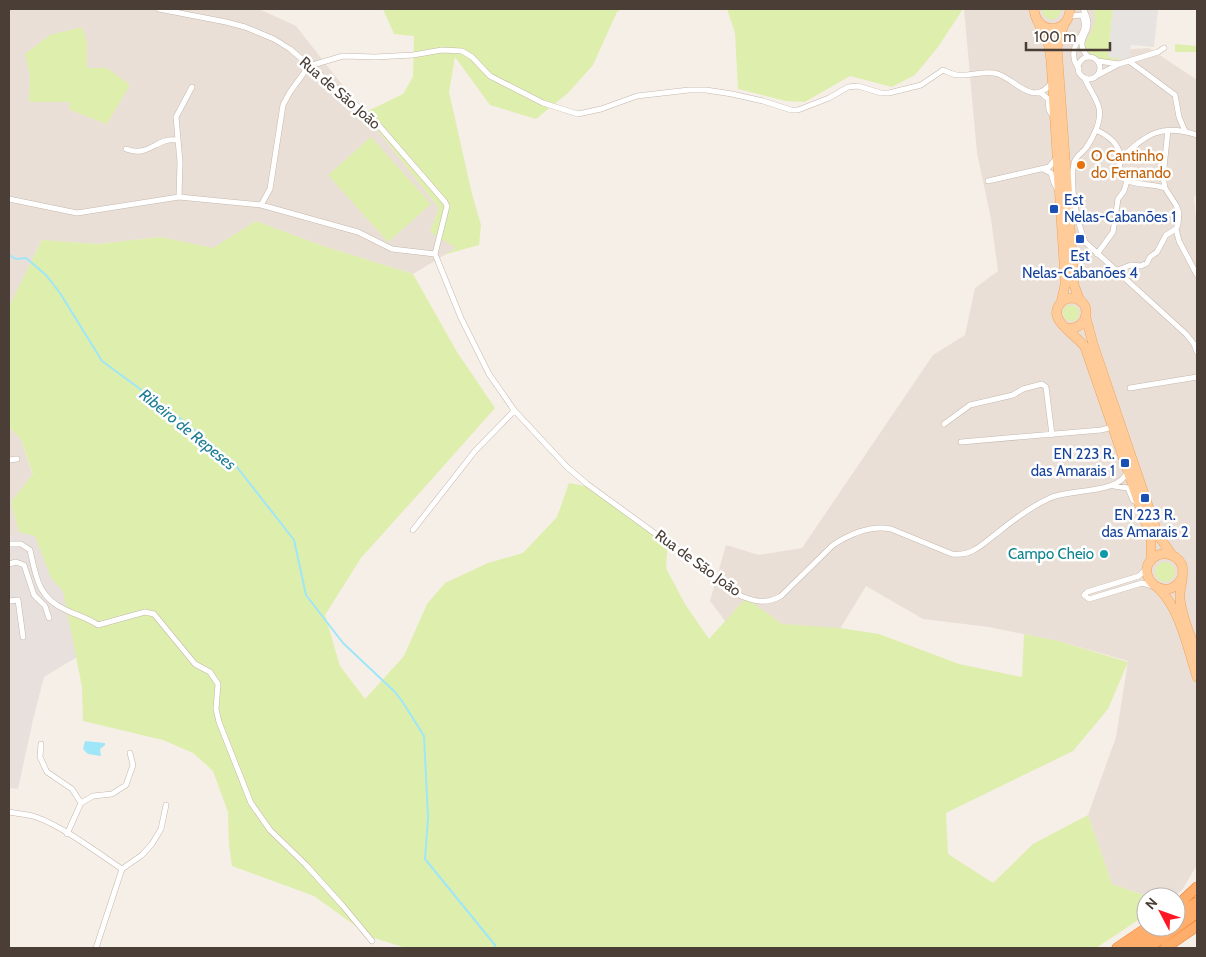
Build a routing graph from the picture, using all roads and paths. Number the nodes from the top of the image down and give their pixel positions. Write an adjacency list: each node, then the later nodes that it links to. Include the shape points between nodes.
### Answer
1 (159, 9): 11 (street, Rua de São João, via 258,31)
2 (1034, 9): 5 (main road)
3 (1083, 9): 7 (street, via 1089,21 1081,42)
4 (1068, 16): 5 (main road, via 1058,27 1046,28); 12 (street, via 1082,15 1085,23 1074,49); 25 (main road, via 1057,47)
5 (1037, 20): 15 (main road, via 1049,46)
6 (1164, 48): 9 (street)
7 (1088, 57): 8 (street); 12 (street, via 1080,62)
8 (1098, 61): 10 (street); 13 (street)
9 (1129, 62): 10 (street); 21 (street, via 1175,95)
10 (1119, 64): 13 (street)
11 (309, 66): 17 (street, via 343,56 462,51 490,76 543,103 578,114 637,96 679,90 732,94 798,110 848,87 863,87 886,94 921,85 943,70 957,75 999,74 1023,89); 36 (street, via 283,105 270,189); 38 (street, Rua de São João, via 371,118 445,202)
12 (1079, 69): 14 (street)
13 (1098, 74): 14 (street)
14 (1084, 77): 19 (street, via 1099,108)
15 (1053, 82): 17 (street); 18 (main road)
16 (192, 87): 23 (street, via 176,117)
17 (1039, 92): 18 (street, via 1048,98 1049,110)
18 (1055, 120): 25 (main road)
19 (1096, 130): 26 (street, via 1108,135 1118,147); 27 (street)
20 (1168, 130): 21 (street); 26 (street, via 1143,138); 32 (street, via 1163,177)
21 (1185, 131): 22 (street)
22 (1197, 135)
23 (177, 140): 24 (street, via 166,140 146,150); 34 (street)
24 (126, 149)
25 (1062, 155): 27 (street); 28 (street); 29 (main road); 33 (main road)
26 (1121, 158): 31 (street, via 1118,167)
27 (1074, 161): 29 (street); 39 (street, via 1073,192 1079,228 1085,242)
28 (1042, 169): 30 (street); 33 (street, via 1051,173)
29 (1066, 169): 42 (main road, via 1074,285)
30 (988, 181)
31 (1127, 181): 32 (street); 39 (street, via 1118,199 1113,232)
32 (1165, 188): 37 (street, via 1176,205)
33 (1060, 193): 43 (main road, via 1065,284)
34 (179, 197): 35 (street, via 77,214); 36 (street)
35 (9, 199)
36 (262, 205): 38 (street, via 358,232 392,249)
37 (1176, 229): 40 (street, via 1166,235 1157,252 1146,263); 41 (street)
38 (435, 254): 49 (street, Rua de São João, via 485,366)
39 (1097, 254): 40 (street)
40 (1116, 271): 46 (street, via 1186,334)
41 (1197, 275)
42 (1080, 301): 43 (main road, via 1072,298); 44 (main road, via 1086,308)
43 (1060, 302): 45 (main road, via 1057,317)
44 (1086, 318): 45 (main road, via 1080,325); 61 (main road, via 1158,535)
45 (1067, 328): 51 (main road, via 1085,346)
46 (1197, 352)
47 (1197, 377): 48 (street)
48 (1130, 388)
49 (514, 411): 57 (street, Rua de São João, via 587,484 741,596 754,601 774,600 781,596 842,538 870,528 891,529 962,555 974,550 1024,512 1054,496); 59 (street, via 475,451)
50 (944, 424): 52 (street, via 970,405 1042,384 1046,387)
51 (1113, 427): 52 (street); 56 (main road)
52 (1052, 435): 53 (street)
53 (961, 442)
54 (17, 459): 55 (street)
55 (9, 460)
56 (1128, 471): 57 (street, via 1124,480); 58 (main road)
57 (1111, 485): 58 (street, via 1128,488 1133,500)
58 (1139, 504): 63 (main road, via 1151,538)
59 (413, 530)
60 (9, 544): 86 (street, via 20,544 30,550 38,584 50,602 98,625 145,612 154,614 195,664 210,672 218,684 216,709 219,722 251,803 270,830)
61 (1172, 555): 63 (main road, via 1161,554); 64 (main road, via 1180,562)
62 (9, 564): 67 (street, via 24,565 34,595 45,606)
63 (1149, 564): 65 (main road, via 1148,578); 65 (street, via 1139,576 1084,595 1089,599 1142,583)
64 (1182, 578): 65 (main road, via 1170,589); 69 (main road, via 1180,600)
65 (1157, 587): 70 (main road, via 1176,615)
66 (9, 601): 68 (street, via 18,600)
67 (49, 618)
68 (24, 637)
69 (1197, 654)
70 (1197, 677)
71 (41, 744): 73 (street, via 40,757 47,772 72,789)
72 (130, 753): 73 (street, via 133,765 126,784 112,794 93,796)
73 (80, 803): 76 (street)
74 (166, 805): 77 (street, via 161,829 152,844)
75 (9, 812): 76 (street, via 38,818)
76 (67, 834): 77 (street)
77 (122, 869): 87 (street)
78 (1197, 887): 79 (highway)
79 (1186, 897)
80 (1197, 902): 81 (highway)
81 (1186, 910)
82 (1197, 913): 90 (highway)
83 (1197, 926): 91 (highway)
84 (1136, 935): 88 (highway)
85 (1149, 937): 89 (highway)
86 (372, 941)
87 (96, 948)
88 (1117, 948)
89 (1133, 948)
90 (1148, 948)
91 (1165, 948)

